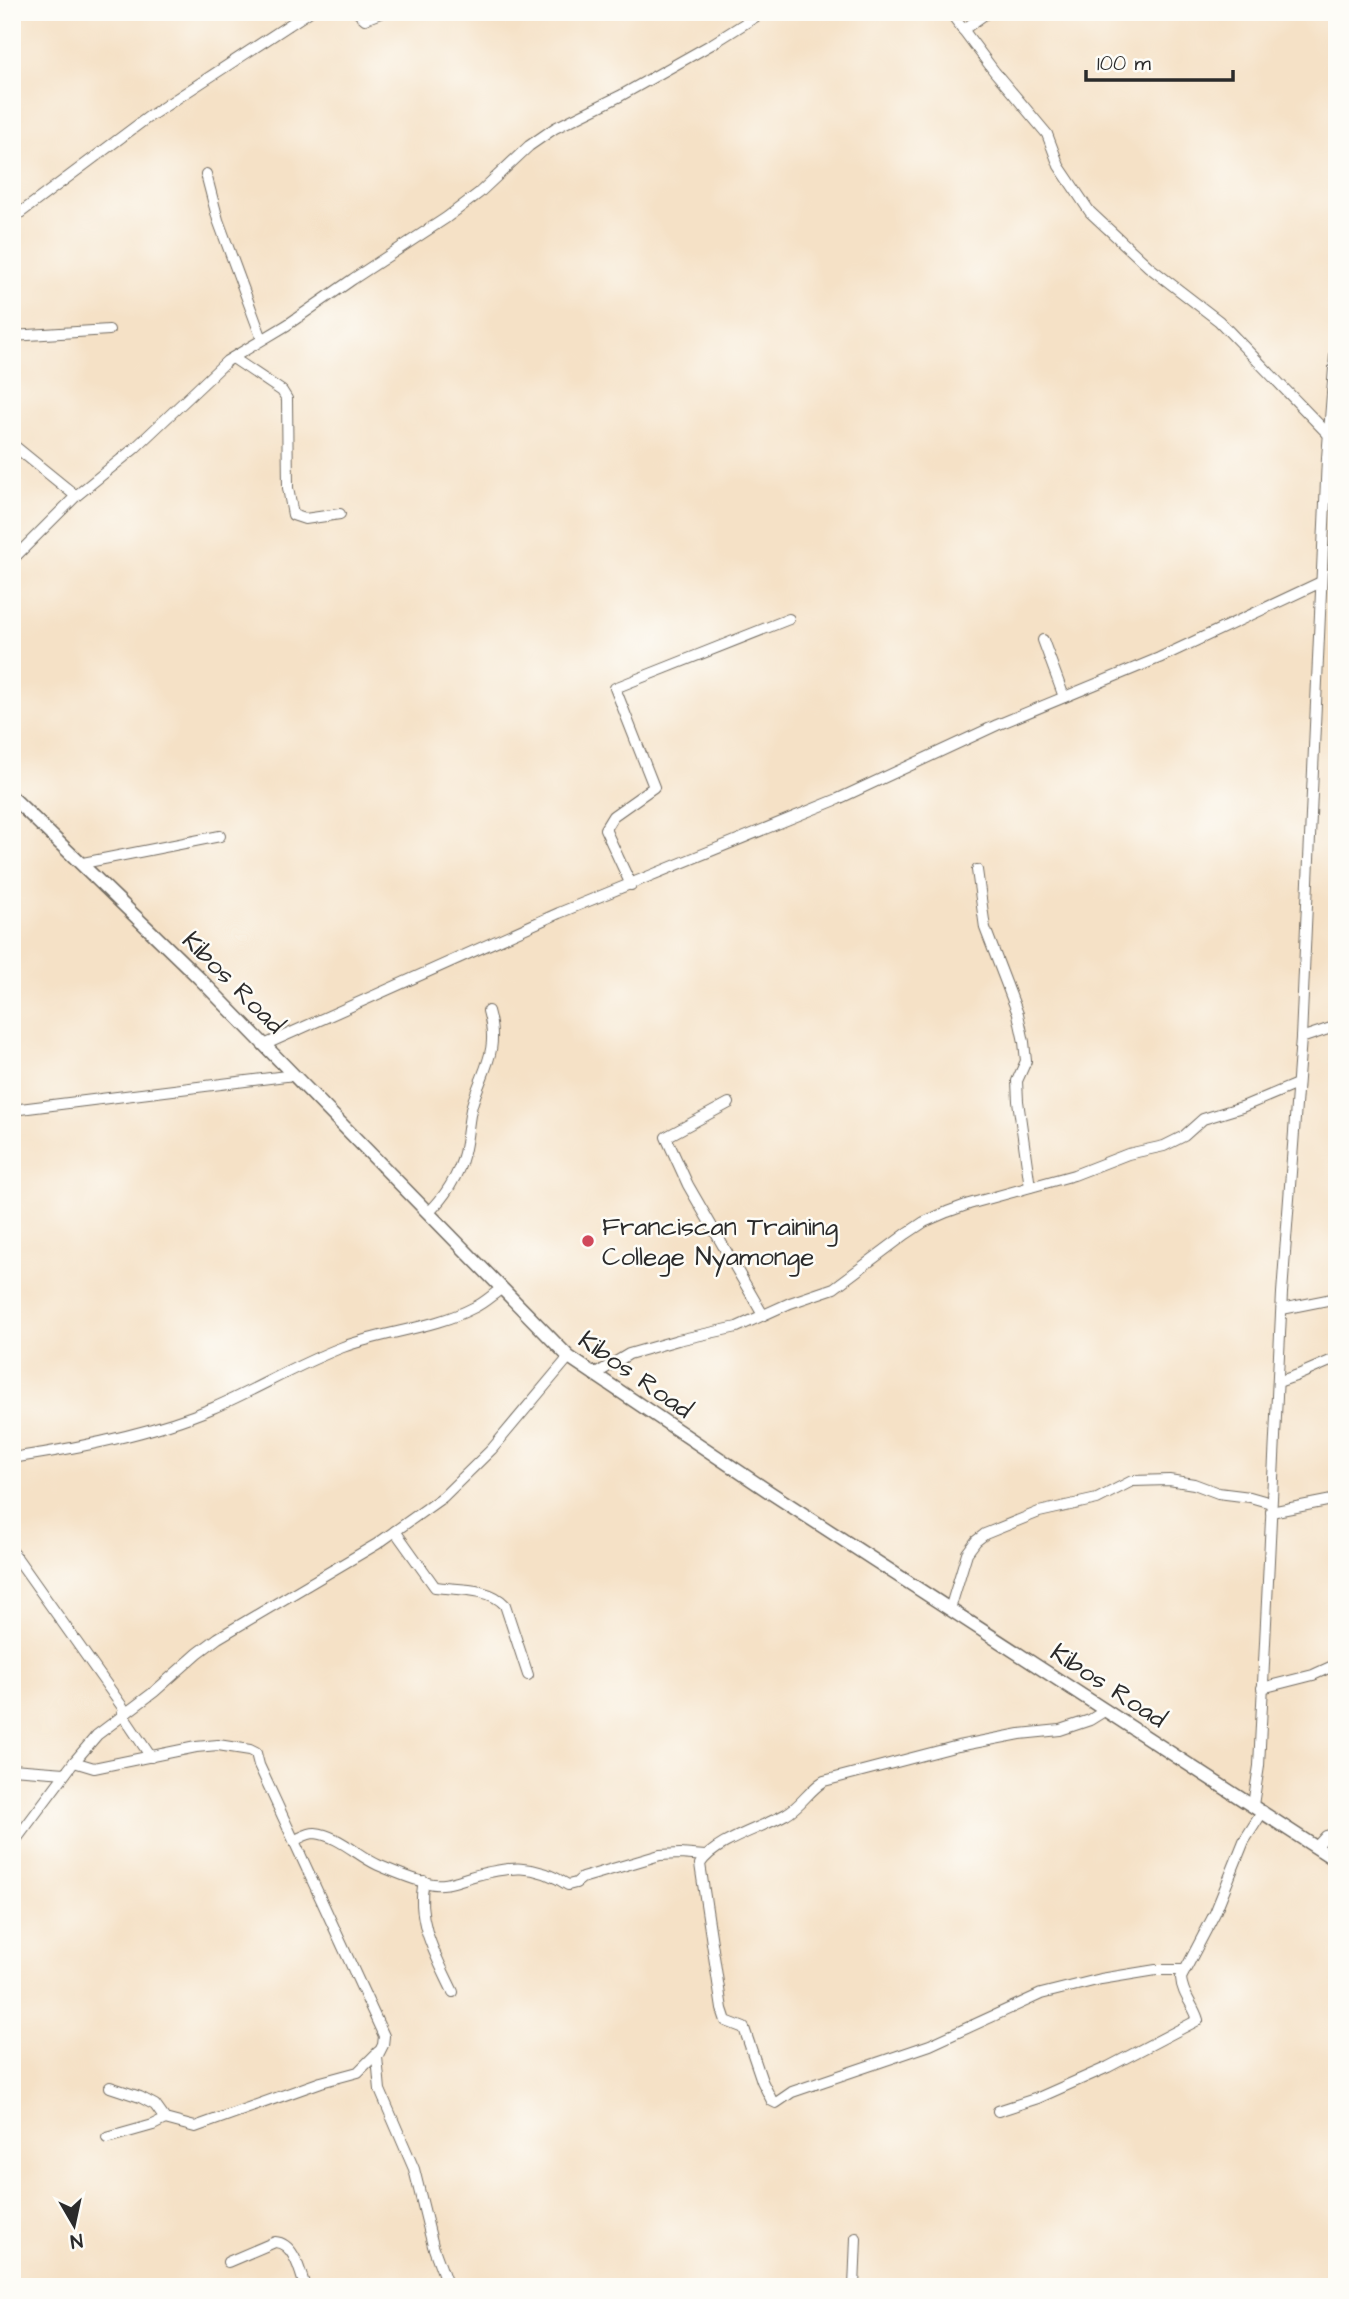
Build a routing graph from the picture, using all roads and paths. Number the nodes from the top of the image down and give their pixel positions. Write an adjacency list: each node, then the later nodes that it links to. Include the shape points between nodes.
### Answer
1 (309, 12): 9 (street, via 147,118)
2 (357, 12): 3 (street, via 365,19)
3 (383, 12)
4 (763, 12): 13 (street, via 555,128 446,218)
5 (950, 12): 7 (street)
6 (988, 12): 7 (street)
7 (963, 30): 15 (street, via 1047,134 1059,166 1090,212 1149,267 1219,321)
8 (206, 174): 13 (street)
9 (12, 219)
10 (109, 330): 12 (street)
11 (1337, 330): 15 (street)
12 (12, 336)
13 (262, 339): 14 (street)
14 (233, 358): 17 (street); 18 (street, via 287,399 288,488 293,515 305,519)
15 (1329, 435): 20 (street)
16 (12, 444): 17 (street)
17 (76, 496): 19 (street)
18 (340, 514)
19 (12, 560)
20 (1321, 582): 23 (street); 31 (street)
21 (789, 619): 28 (street, via 615,688 653,787 613,816 605,829)
22 (1043, 640): 23 (street)
23 (1064, 697): 28 (street, via 838,799)
24 (12, 797): 26 (main road, Kibos Road)
25 (220, 836): 26 (street)
26 (83, 863): 32 (main road, Kibos Road)
27 (977, 870): 37 (street, via 985,928 1018,1014 1026,1054 1017,1081)
28 (631, 885): 32 (street)
29 (488, 1011): 38 (street, via 493,1041 470,1114 464,1157 444,1195)
30 (1337, 1026): 31 (street)
31 (1301, 1038): 34 (street)
32 (264, 1045): 33 (main road, Kibos Road)
33 (294, 1075): 36 (street); 38 (main road, Kibos Road)
34 (1297, 1084): 37 (street, via 1203,1119 1164,1146); 41 (street)
35 (729, 1103): 42 (street, via 666,1137 688,1185)
36 (12, 1110)
37 (1030, 1187): 42 (street, via 924,1222 834,1288)
38 (428, 1213): 39 (main road, Kibos Road)
39 (501, 1289): 43 (main road, Kibos Road); 47 (street, via 457,1315 341,1348 212,1408 87,1447)
40 (1337, 1298): 41 (street)
41 (1282, 1309): 46 (street)
42 (763, 1315): 45 (street, via 737,1327 620,1358)
43 (569, 1357): 45 (main road, Kibos Road); 50 (street, via 464,1478)
44 (1337, 1358): 46 (street)
45 (594, 1375): 52 (main road, Kibos Road)
46 (1278, 1382): 49 (street)
47 (12, 1458)
48 (1337, 1499): 49 (street)
49 (1271, 1508): 52 (street, via 1250,1497 1194,1484 1132,1481 1097,1499 1039,1512 985,1534 967,1553); 55 (street)
50 (395, 1531): 54 (street, via 435,1587 471,1590 501,1600); 57 (street, via 218,1638)
51 (12, 1551): 57 (street)
52 (950, 1609): 56 (main road, Kibos Road)
53 (1337, 1664): 55 (street)
54 (528, 1675)
55 (1262, 1688): 62 (street)
56 (1106, 1710): 62 (main road, Kibos Road); 67 (street, via 1060,1730 958,1746 824,1781 788,1813)
57 (124, 1713): 58 (street); 59 (street)
58 (151, 1757): 59 (street, via 94,1768); 64 (street, via 218,1745 256,1753)
59 (74, 1762): 61 (street)
60 (12, 1769): 61 (street)
61 (65, 1773): 65 (street)
62 (1258, 1808): 66 (main road, Kibos Road); 70 (street, via 1215,1913)
63 (1337, 1833): 66 (street, via 1326,1836)
64 (295, 1840): 69 (street, via 316,1833 377,1864); 72 (street, via 384,2036)
65 (12, 1845)
66 (1316, 1847): 68 (main road, Kibos Road)
67 (705, 1856): 69 (street, via 660,1856 568,1885 522,1867 452,1883); 70 (street, via 700,1864 722,2009 726,2021 744,2028 774,2102 930,2045 1041,1994 1101,1979)
68 (1337, 1861)
69 (424, 1881): 71 (street, via 421,1904 429,1940)
70 (1184, 1970): 74 (street, via 1182,1986 1198,2016 1195,2024 1108,2067)
71 (453, 1992)
72 (380, 2049): 75 (street, via 358,2072 195,2127); 80 (street, via 380,2090 414,2169)
73 (110, 2087): 75 (street, via 140,2096 155,2105)
74 (998, 2111)
75 (165, 2119): 76 (street)
76 (107, 2138)
77 (856, 2238): 81 (street)
78 (228, 2262): 79 (street, via 280,2242 289,2249)
79 (305, 2287)
80 (448, 2287)
81 (854, 2287)

